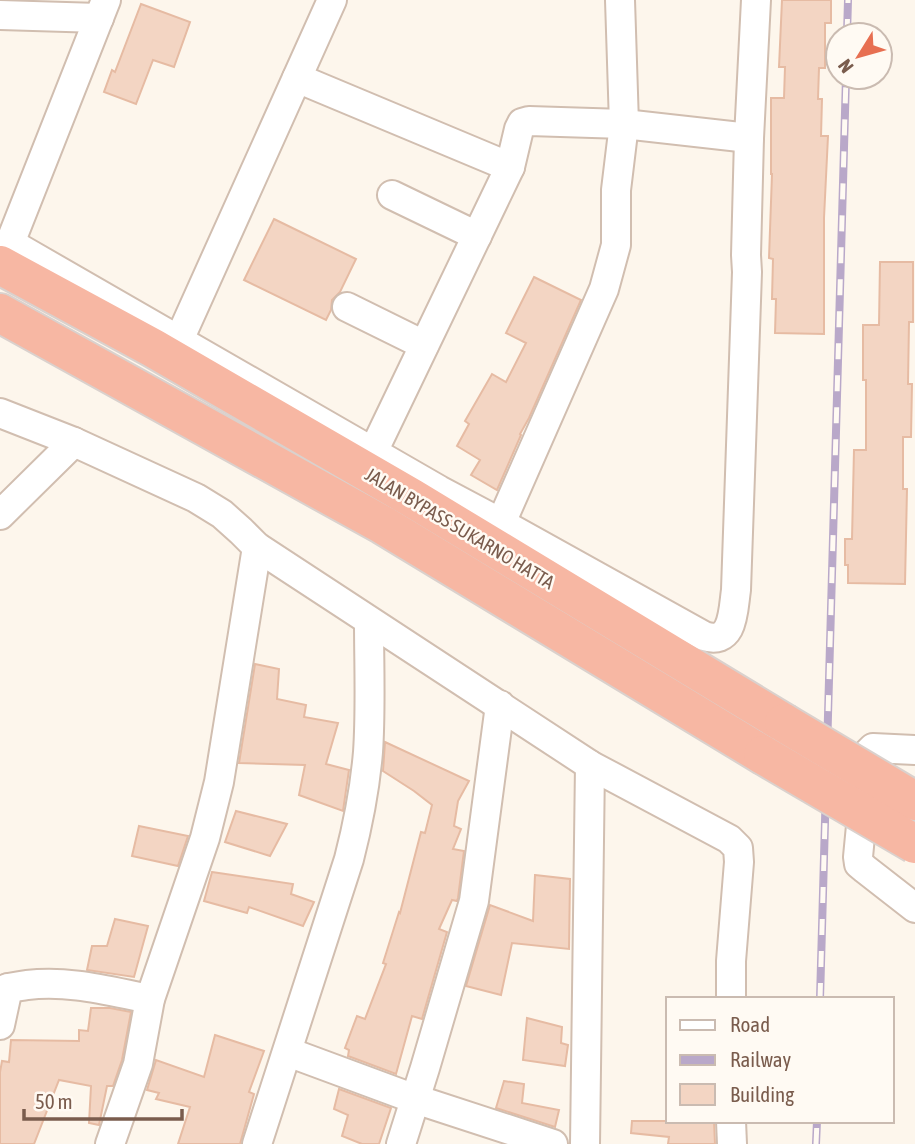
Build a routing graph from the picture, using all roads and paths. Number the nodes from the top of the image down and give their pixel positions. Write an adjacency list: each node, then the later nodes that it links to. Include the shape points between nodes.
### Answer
1 (332, 0): 6 (street)
2 (620, 0): 7 (street)
3 (756, 0): 8 (street)
4 (103, 9): 5 (street); 12 (street)
5 (0, 15)
6 (297, 78): 9 (street); 15 (street)
7 (624, 124): 8 (street); 9 (street, via 522,123); 21 (street, via 616,190 616,245 604,289)
8 (749, 138): 21 (street, via 736,590 729,629 717,638 704,636)
9 (510, 167): 11 (street)
10 (392, 195): 11 (street)
11 (477, 236): 16 (street)
12 (4, 257): 15 (street); 27 (highway, JALAN BYPASS SUKARNO HATTA, bridge)
13 (346, 307): 16 (street)
14 (0, 313): 28 (highway, JALAN BYPASS SUKARNO HATTA, bridge, via 383,525)
15 (179, 340): 19 (street)
16 (424, 345): 19 (street)
17 (0, 412): 18 (street)
18 (74, 442): 20 (street); 22 (street, via 196,498 222,514)
19 (373, 452): 21 (street)
20 (0, 515)
21 (501, 523)
22 (257, 547): 23 (street); 32 (street, via 219,782 205,838)
23 (369, 622): 24 (street); 34 (street, via 368,749 359,814)
24 (500, 705): 26 (street); 35 (street, via 474,901)
25 (915, 750): 29 (street, via 873,748 868,753 858,857 859,864)
26 (590, 765): 31 (street, via 738,848); 41 (street)
27 (915, 801)
28 (915, 844)
29 (915, 908)
30 (4, 989): 32 (street, via 78,984); 33 (street)
31 (731, 997)
32 (150, 999): 37 (street, via 138,1064)
33 (0, 1025)
34 (288, 1052): 35 (street); 38 (street)
35 (415, 1099): 39 (street); 40 (street)
36 (732, 1123): 42 (street)
37 (110, 1144)
38 (257, 1144)
39 (401, 1144)
40 (553, 1144)
41 (585, 1144)
42 (732, 1144)

